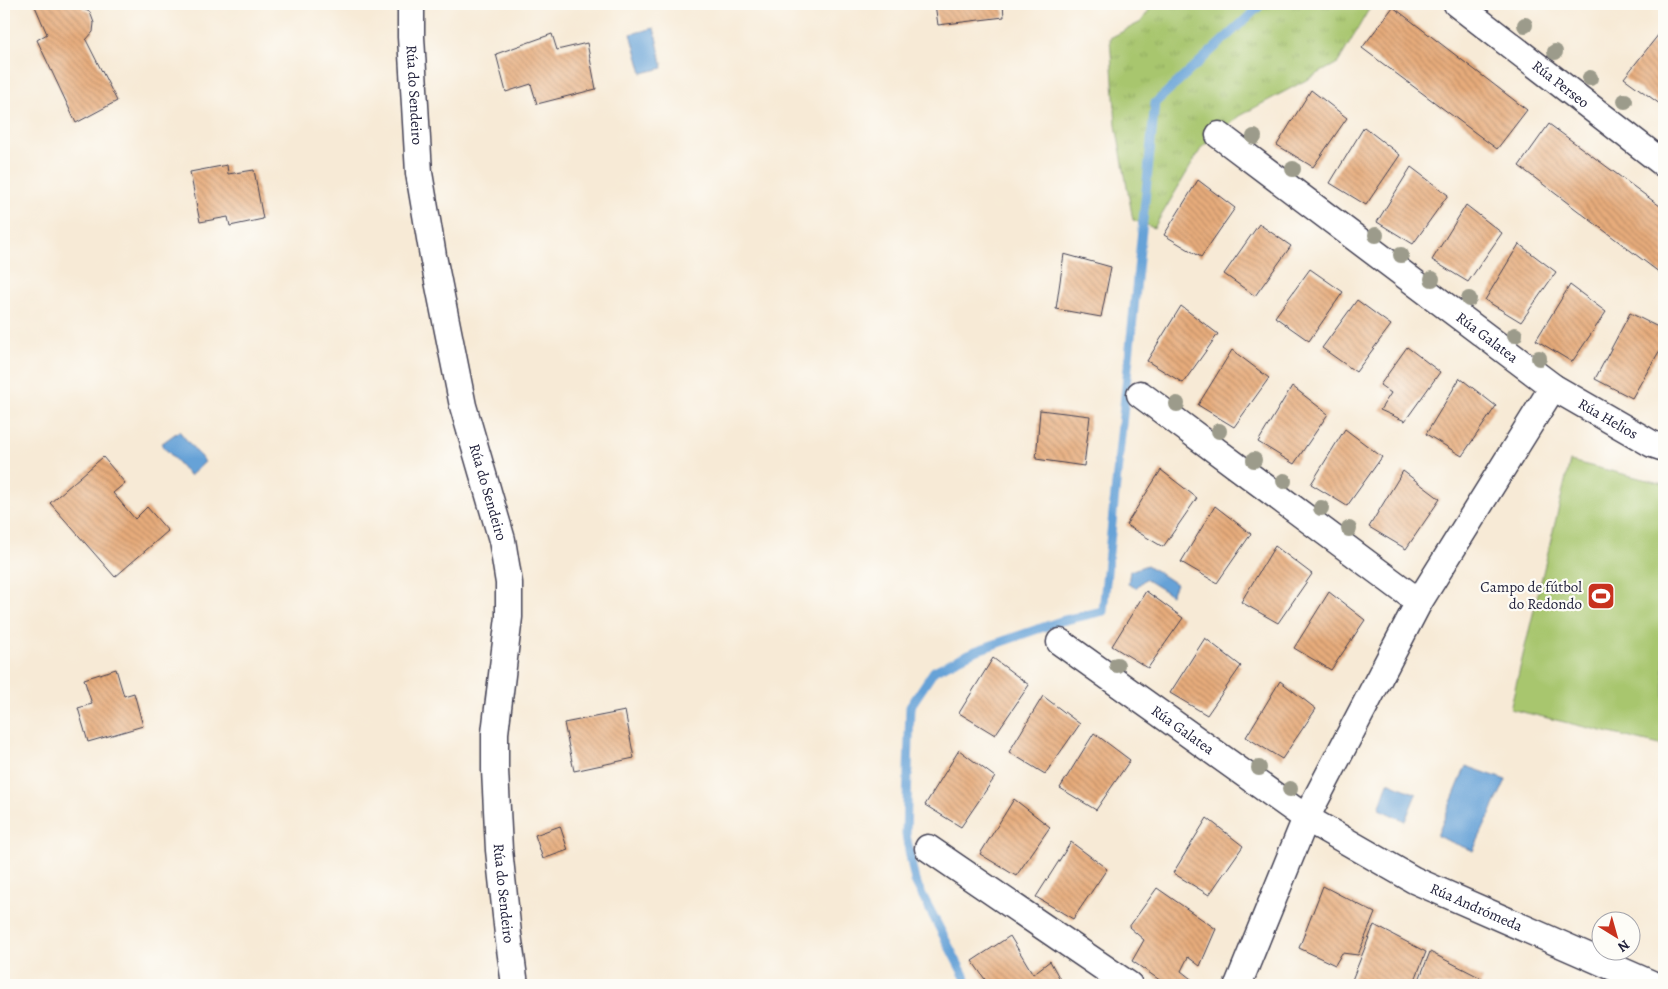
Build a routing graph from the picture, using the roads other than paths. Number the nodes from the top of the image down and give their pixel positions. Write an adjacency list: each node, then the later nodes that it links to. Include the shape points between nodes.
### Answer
1 (411, 4): 12 (street, Rúa do Sendeiro, via 410,37 419,173 433,256 463,406 502,540 509,583 509,617 495,733 495,770 499,850)
2 (1457, 4): 4 (street, Rúa Perseo)
3 (1219, 135): 5 (street, Rúa Galatea)
4 (1664, 164)
5 (1553, 387): 7 (street, Rúa Helios); 8 (street)
6 (1140, 394): 8 (street)
7 (1660, 439)
8 (1419, 602): 10 (street)
9 (1060, 642): 10 (street, Rúa Galatea)
10 (1306, 818): 14 (street); 15 (street, Rúa Andrómeda, via 1414,880)
11 (928, 848): 13 (street)
12 (516, 985)
13 (1129, 985)
14 (1238, 985)
15 (1654, 985)

